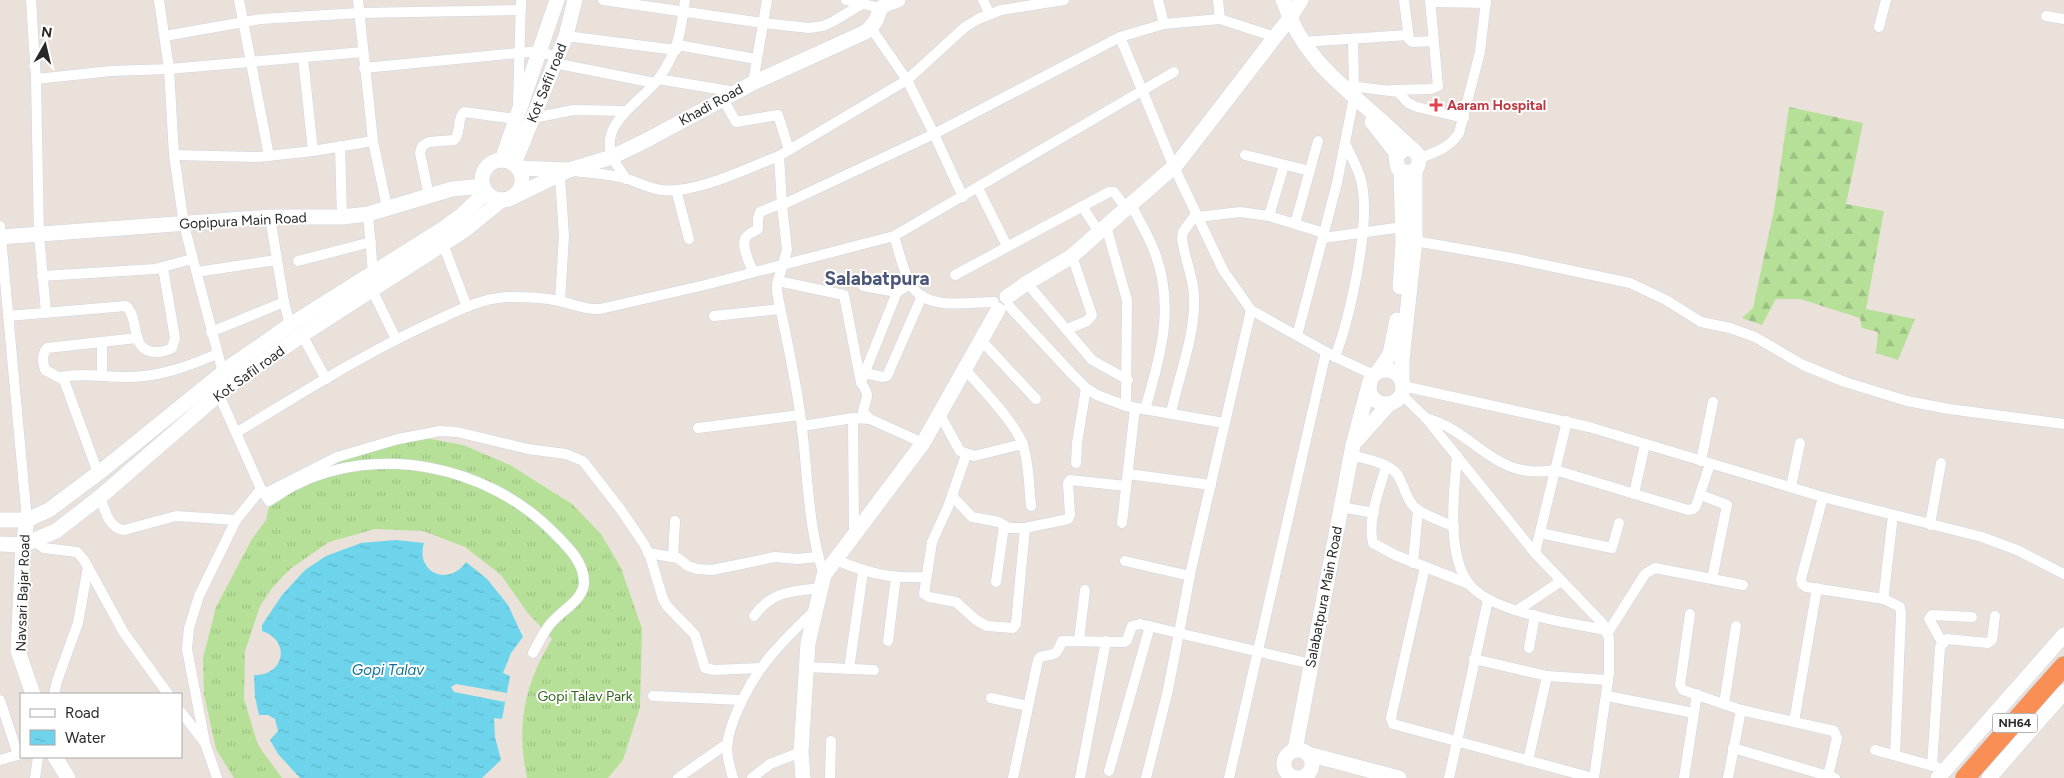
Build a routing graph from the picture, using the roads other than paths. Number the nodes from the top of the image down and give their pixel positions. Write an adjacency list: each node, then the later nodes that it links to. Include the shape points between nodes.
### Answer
1 (31, 0): 57 (street)
2 (159, 0): 39 (street)
3 (239, 0): 33 (street)
4 (358, 0): 27 (street)
5 (557, 0): 47 (street, Kot Safil road)
6 (576, 0): 40 (street, Kot Safil road)
7 (603, 0): 26 (street)
8 (685, 0): 26 (street)
9 (767, 0): 34 (street)
10 (847, 0): 23 (street)
11 (898, 0): 25 (street)
12 (983, 0): 28 (street)
13 (1064, 0): 21 (street)
14 (1158, 0): 35 (street)
15 (1218, 0): 30 (street)
16 (1283, 0): 31 (street)
17 (1301, 0): 31 (street)
18 (1404, 0): 38 (street)
19 (1886, 0): 36 (street)
20 (1431, 1): 22 (street); 44 (street)
21 (1036, 2): 28 (street)
22 (1486, 2): 68 (street, via 1480,52)
23 (864, 3): 25 (street); 34 (street, via 816,28)
24 (521, 5): 27 (street); 49 (street)
25 (880, 8): 37 (street)
26 (683, 12): 34 (street); 46 (street)
27 (359, 13): 33 (street); 48 (street)
28 (989, 13): 58 (street, via 965,27)
29 (2046, 16): 32 (street)
30 (1220, 19): 35 (street); 42 (street)
31 (1289, 19): 42 (street); 45 (street)
32 (2064, 19)
33 (243, 22): 39 (street); 53 (street)
34 (763, 23): 51 (street)
35 (1164, 24): 41 (street)
36 (1879, 26)
37 (871, 28): 58 (street); 60 (street, Khadi Road)
38 (1408, 35): 43 (street); 44 (street, via 1411,42)
39 (165, 36): 55 (street)
40 (566, 36): 46 (street); 52 (street, Kot Safil road)
41 (1120, 37): 62 (street); 69 (street)
42 (1275, 37): 84 (street)
43 (1353, 39): 45 (street); 63 (street)
44 (1434, 41): 61 (street, via 1438,86)
45 (1302, 42): 63 (street, via 1338,84)
46 (677, 47): 51 (street); 59 (street)
47 (540, 51): 49 (street); 52 (street); 66 (street, Kot Safil road)
48 (363, 52): 50 (street); 54 (street)
49 (518, 53): 54 (street); 66 (street)
50 (303, 58): 53 (street); 75 (street)
51 (756, 59): 60 (street)
52 (555, 60): 59 (street); 67 (street, Kot Safil road)
53 (251, 62): 55 (street); 78 (street)
54 (364, 68): 71 (street)
55 (169, 69): 57 (street); 76 (street)
56 (1174, 72): 62 (street)
57 (36, 79): 109 (street)
58 (907, 80): 69 (street); 74 (street)
59 (657, 81): 64 (street); 65 (street)
60 (753, 83): 64 (street, Khadi Road)
61 (1391, 90): 63 (street); 68 (street, via 1417,107)
62 (1141, 91): 84 (street); 88 (street)
63 (1356, 95): 72 (street); 81 (street, via 1368,117)
64 (729, 96): 74 (street, via 736,122 778,115); 80 (street, Khadi Road)
65 (626, 112): 67 (street, via 574,110); 80 (street, via 612,134)
66 (517, 117): 82 (street, Kot Safil road); 91 (street, via 464,112 454,140 429,142 422,146 420,153)
67 (533, 118): 82 (street, Kot Safil road)
68 (1464, 118): 81 (street, via 1459,133 1443,150)
69 (934, 134): 92 (street); 94 (street)
70 (1318, 140): 85 (street)
71 (372, 141): 73 (street); 97 (street)
72 (1346, 145): 107 (street, via 1361,179 1364,196); 110 (street)
73 (340, 146): 75 (street); 102 (street)
74 (789, 150): 79 (street)
75 (313, 151): 78 (street)
76 (174, 155): 78 (street); 104 (street)
77 (1245, 155): 83 (street)
78 (269, 156)
79 (779, 156): 90 (street, via 699,186); 94 (street)
80 (612, 157): 86 (street, Khadi Road); 87 (street)
81 (1409, 160): 105 (street); 113 (street)
82 (511, 164): 86 (street); 89 (street, via 490,164 483,174); 93 (street, via 522,180 518,193)
83 (1284, 165): 85 (street); 100 (street)
84 (1174, 167): 96 (street); 99 (street)
85 (1310, 171): 103 (street)
86 (564, 173): 87 (street); 93 (street, Khadi Road); 135 (street)
87 (626, 179): 90 (street, via 662,190)
88 (978, 188): 92 (street); 116 (street)
89 (484, 189): 91 (street, Gopipura Main Road, via 452,189); 93 (street, via 490,196); 125 (street, via 452,223)
90 (676, 190): 112 (street)
91 (429, 196): 97 (street, Gopipura Main Road)
92 (963, 197): 111 (street)
93 (507, 199): 115 (street, Kot Safil road)
94 (782, 204): 121 (street, via 787,250); 124 (street, via 760,212 758,229 747,236 745,250)
95 (1082, 206): 96 (street, via 1112,191); 106 (street); 116 (street)
96 (1128, 206): 106 (street); 169 (street, via 1154,249 1165,296 1159,364)
97 (388, 207): 98 (street, Gopipura Main Road)
98 (368, 214): 102 (street, Gopipura Main Road); 114 (street)
99 (1197, 216): 100 (street, via 1240,212); 140 (street, via 1223,270); 171 (street, via 1183,232 1182,238 1194,293 1194,310 1186,358)
100 (1269, 216): 103 (street)
101 (270, 217): 102 (street, Gopipura Main Road); 104 (street, Gopipura Main Road); 119 (street)
102 (342, 217)
103 (1295, 224): 110 (street)
104 (184, 225): 109 (street, Gopipura Main Road); 118 (street)
105 (1403, 228): 107 (street); 159 (street, via 1399,308 1394,338 1390,354)
106 (1102, 229): 117 (street); 162 (street, via 1127,300)
107 (1362, 233): 110 (street); 154 (street, via 1350,310)
108 (1, 234): 109 (street, Gopipura Main Road); 142 (street)
109 (39, 235): 127 (street)
110 (1324, 235): 148 (street)
111 (894, 236): 121 (street); 129 (street)
112 (690, 238)
113 (1414, 241): 163 (street); 178 (street, via 1630,283 1701,322 1730,328 1803,365 1908,401)
114 (370, 242): 120 (street); 125 (street)
115 (443, 244): 132 (street, Kot Safil road); 138 (street)
116 (1007, 246): 126 (street)
117 (1072, 256): 130 (street); 145 (street, via 1092,315)
118 (192, 259): 122 (street); 123 (street)
119 (276, 260): 123 (street); 136 (street)
120 (298, 261)
121 (783, 264): 124 (street); 128 (street)
122 (164, 268): 127 (street); 149 (street, via 175,338 172,348 161,352 147,351)
123 (196, 272): 146 (street)
124 (753, 272): 135 (street, via 600,309 584,309)
125 (373, 273): 144 (street)
126 (955, 274)
127 (42, 276): 141 (street)
128 (778, 281): 139 (street, via 776,292); 161 (street, via 844,295)
129 (909, 281): 133 (street); 134 (street)
130 (1027, 282): 137 (street); 145 (street)
131 (862, 286): 133 (street)
132 (372, 290): 147 (street, Kot Safil road); 150 (street)
133 (897, 292): 161 (street)
134 (922, 296): 137 (street, via 940,303); 161 (street, via 888,376)
135 (560, 301): 138 (street, via 506,297)
136 (284, 302): 144 (street); 146 (street)
137 (1002, 304): 151 (street); 164 (street)
138 (467, 307): 150 (street)
139 (780, 308): 143 (street); 175 (street)
140 (1251, 310): 148 (street); 177 (street)
141 (46, 312): 142 (street); 149 (street, via 126,306 132,314)
142 (8, 316): 210 (street)
143 (714, 316)
144 (290, 325): 156 (street)
145 (1067, 329): 162 (street, via 1092,360)
146 (211, 332): 153 (street)
147 (302, 335): 160 (street); 165 (street, Kot Safil road)
148 (1297, 336): 154 (street)
149 (137, 338): 152 (street)
150 (396, 339): 160 (street)
151 (980, 340): 155 (street); 166 (street)
152 (102, 343): 157 (street); 158 (street, via 47,348 44,355 46,370)
153 (217, 354): 156 (street); 157 (street, via 164,373)
154 (1330, 354): 159 (street); 264 (street)
155 (964, 368): 170 (street); 183 (street, via 1010,422)
156 (223, 372): 165 (street); 193 (street)
157 (102, 376): 158 (street)
158 (62, 377): 193 (street)
159 (1374, 377): 163 (street, via 1389,370); 168 (street, via 1370,395 1374,400); 185 (street, Salabatpura Main Road)
160 (326, 378): 180 (street)
161 (863, 378): 174 (street, via 868,396 863,412)
162 (1128, 380): 169 (street)
163 (1402, 387): 168 (street, via 1395,402); 173 (street); 176 (street)
164 (1086, 388): 169 (street); 188 (street)
165 (223, 391): 180 (street); 203 (street, Kot Safil road)
166 (1036, 399)
167 (1713, 402): 189 (street)
168 (1389, 404): 185 (street, via 1364,430)
169 (1136, 408): 171 (street); 194 (street)
170 (939, 413): 181 (street); 186 (street, via 960,451)
171 (1171, 413): 177 (street)
172 (854, 418): 174 (street); 175 (street); 220 (street)
173 (1426, 418): 187 (street); 192 (street, via 1447,425 1499,463 1537,473)
174 (870, 419): 181 (street)
175 (801, 421): 179 (street); 226 (street)
176 (1567, 421): 184 (street); 192 (street)
177 (1224, 423): 195 (street)
178 (2064, 424)
179 (698, 428)
180 (237, 432): 198 (street)
181 (923, 443): 220 (street)
182 (1800, 443): 197 (street)
183 (1022, 444): 186 (street, via 974,456); 204 (street)
184 (1645, 444): 189 (street); 199 (street)
185 (1352, 450): 191 (street); 205 (street, Salabatpura Main Road)
186 (966, 455): 201 (street)
187 (1457, 456): 217 (street); 224 (street)
188 (1076, 462)
189 (1705, 463): 197 (street); 200 (street)
190 (1941, 463): 215 (street)
191 (1386, 466): 206 (street, via 1398,475 1410,502); 207 (street)
192 (1555, 470): 199 (street); 219 (street)
193 (98, 473): 210 (street, via 48,510)
194 (1128, 474): 195 (street); 196 (street)
195 (1211, 485): 234 (street)
196 (1126, 486): 213 (street); 218 (street, via 1070,480 1068,519)
197 (1791, 486): 202 (street)
198 (263, 491): 211 (street); 223 (street, via 337,457 398,439 440,431 457,432 566,454 583,461 621,510); 265 (street, via 269,501 295,485 335,470 399,464 455,473 518,502 559,538 582,566 584,576 581,594 557,616)
199 (1634, 494): 200 (street, via 1688,510 1696,506)
200 (1701, 495): 237 (street, via 1727,505)
201 (952, 496): 216 (street, via 972,517); 236 (street, via 932,542)
202 (1823, 497): 208 (street); 243 (street, via 1801,580 1806,587)
203 (100, 498): 211 (street, via 112,525 118,530 176,516); 221 (street, Kot Safil road, via 56,531)
204 (1031, 506)
205 (1341, 507): 207 (street); 267 (street, Salabatpura Main Road)
206 (1418, 510): 217 (street); 229 (street)
207 (1374, 513): 229 (street, via 1373,543)
208 (1893, 515): 215 (street); 245 (street)
209 (0, 520): 210 (street)
210 (26, 520): 221 (street, Navsari Bajar Road)
211 (236, 520): 294 (street, via 199,596 187,640)
212 (675, 521): 225 (street)
213 (1122, 523)
214 (1618, 523): 219 (street, via 1612,548)
215 (1930, 525): 233 (street, via 2001,543)
216 (1004, 526): 218 (street); 240 (street)
217 (1454, 527): 241 (street, via 1462,571)
218 (1025, 528): 236 (street, via 1016,624 1013,628 987,626 956,602 926,596)
219 (1540, 532): 224 (street)
220 (854, 535): 227 (street)
221 (28, 542): 222 (street, Kot Safil road); 230 (street, via 44,548 77,552); 277 (street, Navsari Bajar Road, via 18,651)
222 (0, 544)
223 (648, 553): 225 (street); 270 (street, via 663,599 695,635 705,668)
224 (1535, 553): 238 (street)
225 (673, 556): 226 (street, via 697,569 712,570 775,557)
226 (818, 557): 239 (street)
227 (836, 560): 232 (street); 239 (street)
228 (1125, 561): 234 (street)
229 (1413, 563): 231 (street)
230 (88, 567): 278 (street, via 78,623); 279 (street, via 131,644)
231 (1425, 567): 241 (street); 293 (street, via 1391,718 1397,727)
232 (863, 572): 235 (street); 271 (street)
233 (2064, 574)
234 (1190, 576): 257 (street)
235 (896, 577): 236 (street); 260 (street)
236 (925, 577)
237 (1712, 579): 242 (street); 256 (street, via 1659,567 1649,570)
238 (1561, 581): 248 (street); 256 (street)
239 (822, 582): 247 (street); 251 (street, via 767,600)
240 (996, 582)
241 (1469, 584): 246 (street)
242 (1743, 586)
243 (1817, 588): 245 (street); 291 (street)
244 (1085, 590): 259 (street)
245 (1884, 599): 301 (street, via 1900,607 1901,614)
246 (1488, 600): 248 (street); 266 (street)
247 (815, 610): 269 (street); 270 (street)
248 (1518, 610): 250 (street)
249 (1690, 614): 280 (street, via 1680,684 1683,690)
250 (1535, 615): 256 (street); 263 (street)
251 (754, 616)
252 (1995, 616): 262 (street, via 1992,640 1988,643)
253 (1972, 617): 262 (street, via 1932,615 1930,624)
254 (1150, 626): 257 (street); 261 (street, via 1132,626 1124,642); 306 (street)
255 (1736, 626): 286 (street)
256 (1607, 632): 274 (street, via 1610,652)
257 (1179, 634): 264 (street); 320 (street)
258 (2064, 635): 307 (street)
259 (1079, 640): 261 (street); 287 (street, via 1062,641 1053,656 1040,657)
260 (888, 641)
261 (1106, 641): 319 (street)
262 (1942, 642): 307 (street)
263 (1529, 648)
264 (1257, 652): 267 (street); 321 (street)
265 (532, 653)
266 (1474, 659): 273 (street); 293 (street)
267 (1310, 664): 299 (street, Salabatpura Main Road)
268 (2064, 666): 327 (highway, NH64)
269 (807, 667): 271 (street); 298 (street)
270 (760, 668): 285 (street)
271 (849, 669): 272 (street)
272 (874, 670)
273 (1547, 676): 274 (street); 305 (street)
274 (1608, 680): 282 (street)
275 (2064, 682): 328 (highway, NH64)
276 (2064, 692): 329 (street)
277 (32, 693)
278 (54, 693)
279 (167, 693)
280 (1697, 694): 286 (street); 290 (street)
281 (653, 696): 285 (street)
282 (1607, 696): 290 (street); 324 (street)
283 (991, 698): 287 (street)
284 (0, 700): 300 (street)
285 (742, 700): 295 (street)
286 (1724, 704): 288 (street)
287 (1028, 706): 318 (street)
288 (1742, 710): 291 (street); 296 (street)
289 (182, 713): 294 (street)
290 (1694, 713): 325 (street)
291 (1794, 722): 309 (street, via 1834,731 1837,738)
292 (831, 741): 317 (street)
293 (1456, 742): 305 (street); 323 (street)
294 (205, 743): 312 (street)
295 (728, 743): 313 (street); 314 (street, via 728,761)
296 (1733, 748): 309 (street); 326 (street)
297 (1875, 750): 301 (street)
298 (801, 752): 315 (street, via 770,764); 316 (street)
299 (1301, 752): 308 (street, via 1312,766); 308 (street, via 1291,752 1285,759 1285,768); 322 (street)
300 (20, 754): 304 (street)
301 (1895, 756): 307 (street)
302 (38, 758): 310 (street)
303 (57, 758): 311 (street)
304 (0, 760)
305 (1528, 761): 324 (street)
306 (1109, 771)
307 (1939, 771)
308 (1299, 777)
309 (1831, 777)
310 (35, 778)
311 (68, 778)
312 (218, 778)
313 (678, 778)
314 (733, 778)
315 (752, 778)
316 (804, 778)
317 (830, 778)
318 (1013, 778)
319 (1080, 778)
320 (1146, 778)
321 (1229, 778)
322 (1399, 778)
323 (1449, 778)
324 (1594, 778)
325 (1684, 778)
326 (1728, 778)
327 (1965, 778)
328 (1979, 778)
329 (1989, 778)

